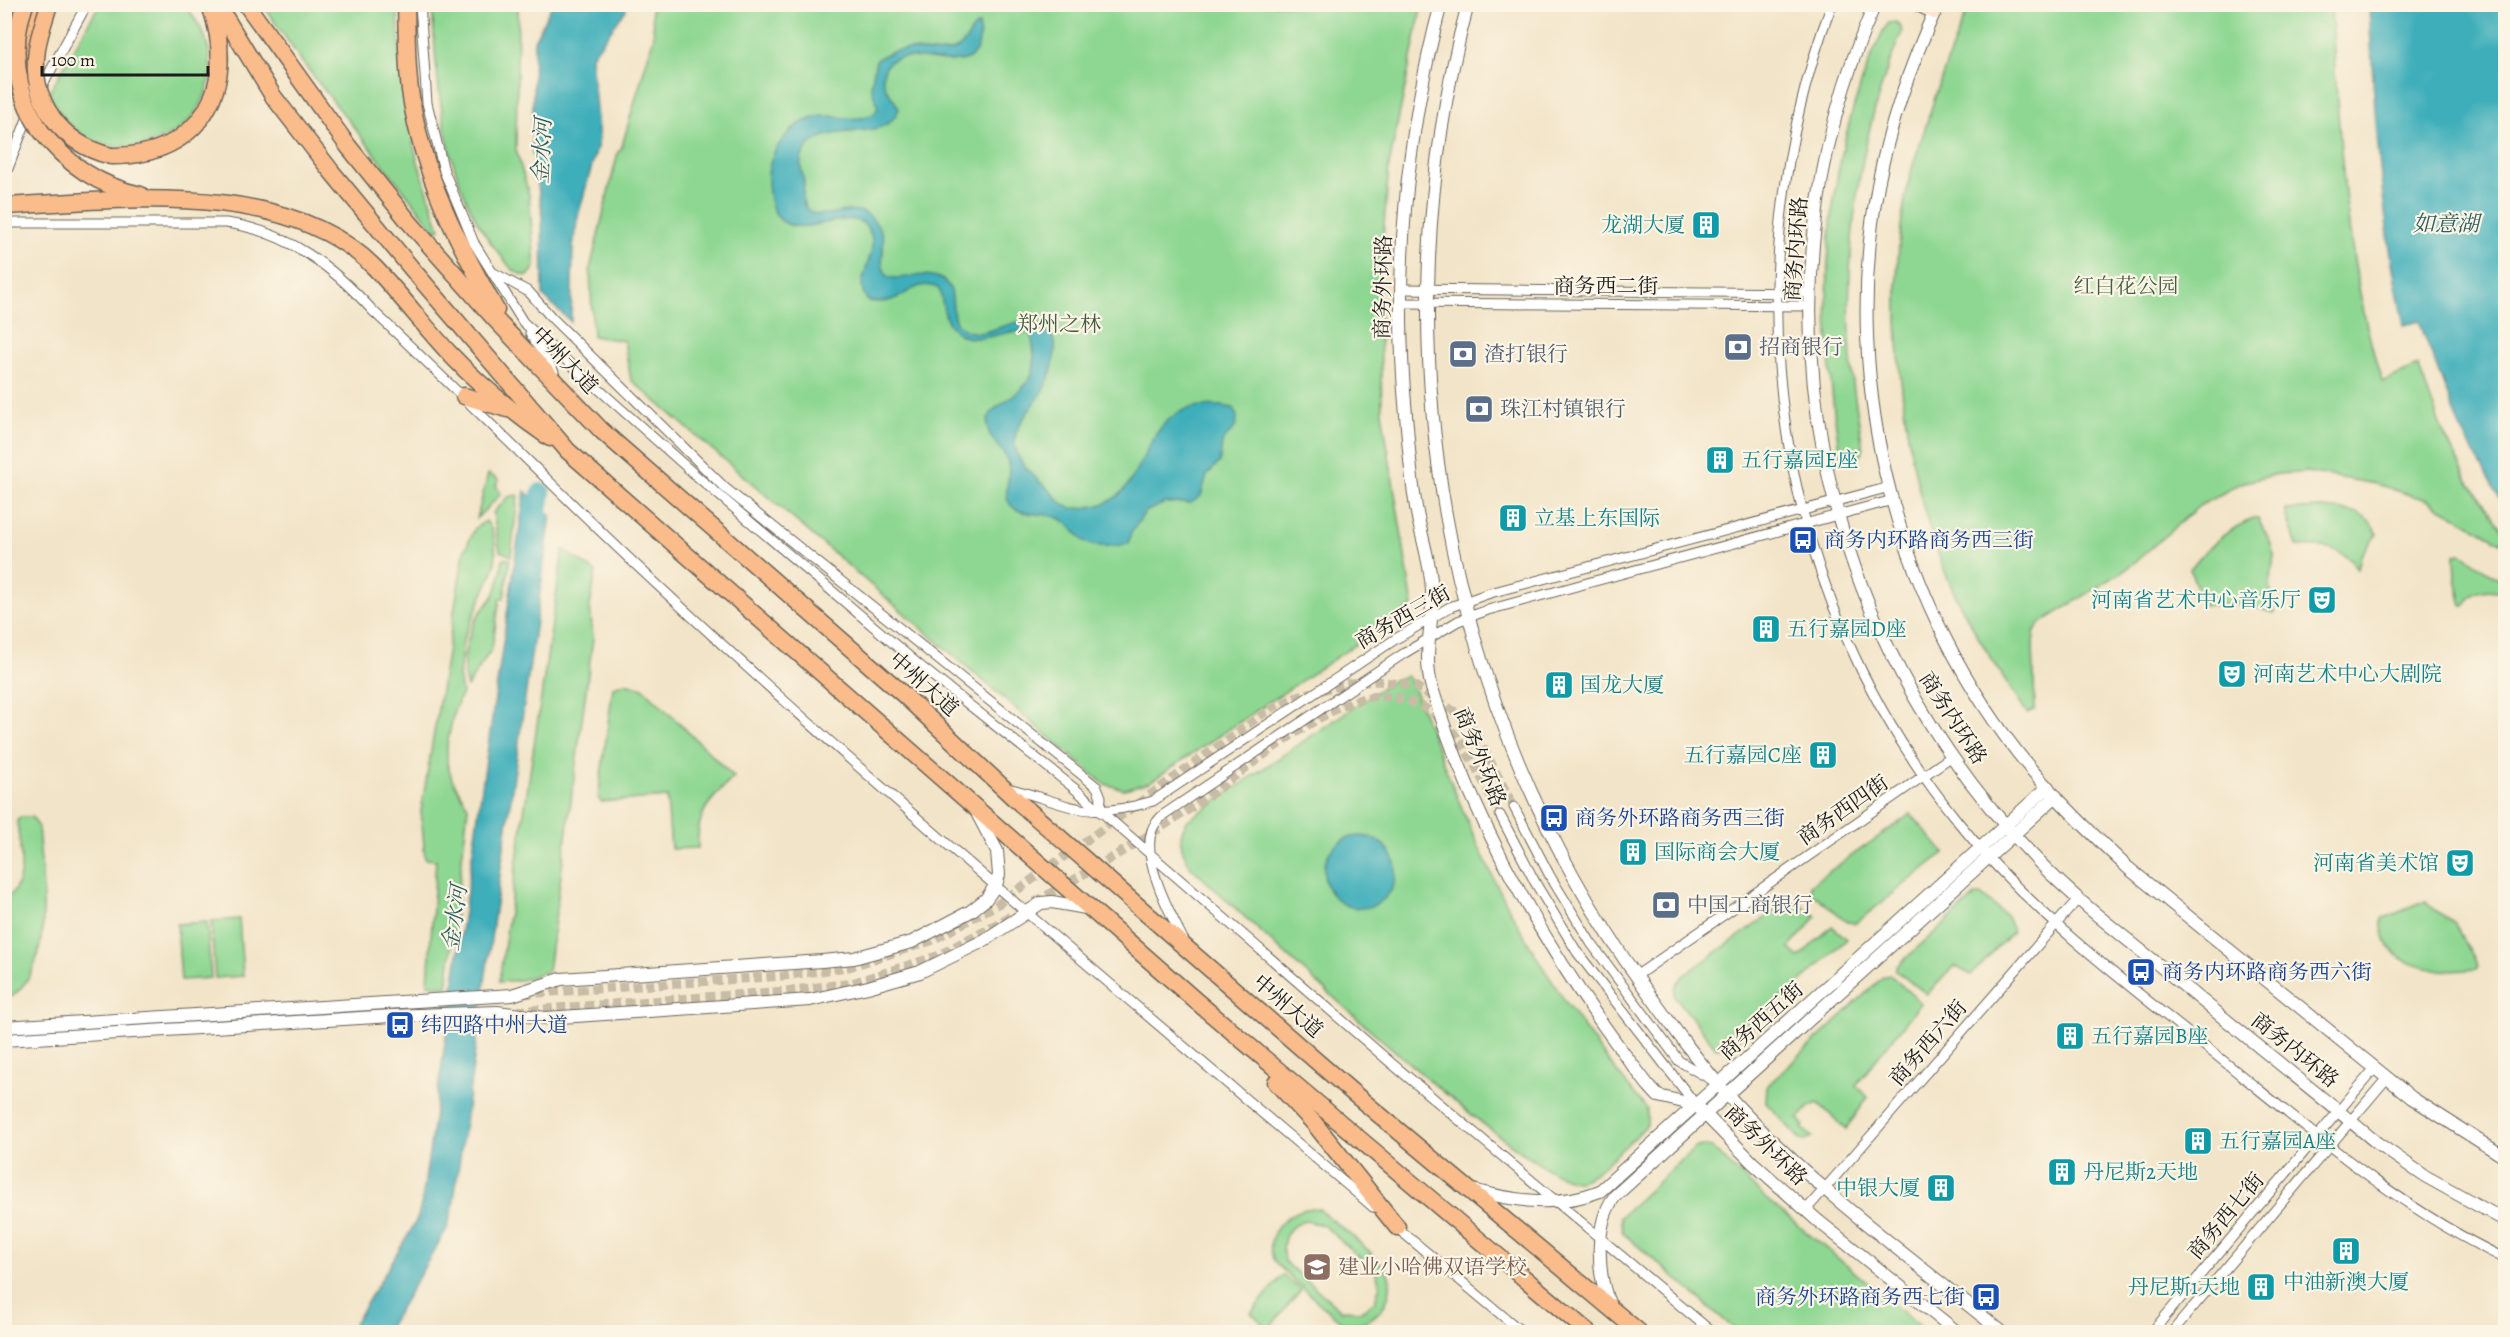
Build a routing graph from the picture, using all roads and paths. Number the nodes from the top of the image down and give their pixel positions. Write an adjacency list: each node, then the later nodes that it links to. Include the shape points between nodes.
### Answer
1 (25, 4): 19 (highway, bridge, via 18,25 19,78 23,98 39,128 79,171 134,194)
2 (34, 4): 16 (main road, bridge)
3 (49, 4): 5 (highway, bridge, via 37,49 38,88 46,108 69,138 111,156 136,156 160,150 180,140 208,108 218,69 216,23); 17 (main road, bridge)
4 (87, 4): 18 (street, via 34,101)
5 (209, 4)
6 (217, 4): 36 (highway, via 273,96 331,171)
7 (246, 4): 32 (highway, 中州大道, via 348,146 410,224)
8 (406, 4): 32 (highway, via 410,95 432,182 455,238)
9 (420, 4): 22 (street, via 428,103 438,150 474,243)
10 (1441, 4): 23 (street, 商务外环路, via 1411,156)
11 (1468, 4): 24 (street, 商务外环路, via 1443,118 1432,203)
12 (1832, 4): 25 (street, via 1802,99 1788,172)
13 (1875, 4): 26 (street, 商务内环路, via 1848,72 1829,143 1815,225)
14 (1918, 4): 15 (main road)
15 (1936, 8): 37 (street, 商务内环路, via 1892,125 1877,187 1868,268 1871,387 1877,435)
16 (4, 55)
17 (4, 95)
18 (4, 179)
19 (165, 200): 20 (highway); 35 (highway, via 255,208 295,220 353,250 374,267 451,355)
20 (4, 206)
21 (4, 223): 33 (street, via 226,224 262,231 312,254 344,279)
22 (493, 272): 31 (street); 53 (street, via 529,292 725,488 1097,787)
23 (1401, 290): 24 (street, 商务西二街); 27 (street, 商务外环路)
24 (1427, 290): 25 (street, 商务西二街); 28 (street, 商务外环路)
25 (1777, 293): 26 (street, 商务西二街); 29 (street)
26 (1811, 293): 30 (street, 商务内环路)
27 (1401, 303): 28 (street, 商务西二街); 45 (street, 商务外环路, via 1412,476 1432,592)
28 (1427, 303): 29 (street, 商务西二街); 43 (street, 商务外环路, via 1438,473)
29 (1777, 306): 30 (street, 商务西二街); 40 (street, via 1777,354 1786,442)
30 (1810, 306): 39 (street, 商务内环路, via 1821,446)
31 (524, 323): 34 (street); 53 (street, via 919,665)
32 (512, 336): 34 (highway, 中州大道)
33 (464, 396): 35 (highway); 58 (street, via 635,563)
34 (570, 397): 49 (highway, 中州大道, via 602,431 903,694)
35 (511, 411): 36 (highway)
36 (568, 451): 51 (highway)
37 (1890, 486): 38 (street, 商务内环路); 39 (street, 商务西三街)
38 (1893, 500): 41 (street, 商务西三街); 50 (street, 商务内环路, via 1910,560 1955,654 1998,723)
39 (1835, 501): 40 (street, 商务西三街); 41 (street, 商务内环路)
40 (1802, 510): 42 (street); 43 (street, 商务西三街)
41 (1838, 515): 42 (street, 商务西三街); 47 (street, 商务内环路, via 1857,580 1873,617 1914,697)
42 (1805, 524): 44 (street, 商务西三街); 48 (street, via 1842,631 1885,714)
43 (1465, 601): 44 (street, 商务外环路); 45 (street, 商务西三街)
44 (1469, 617): 46 (street, 商务西三街); 64 (street, 商务外环路, via 1489,686 1525,777 1573,875)
45 (1429, 620): 46 (street, 商务外环路); 53 (street, 商务西三街, via 1153,801)
46 (1426, 640): 57 (street, 商务西三街, via 1163,815 1152,828); 71 (street, 商务外环路, via 1431,684 1447,732 1484,819 1544,934 1579,991 1648,1085 1658,1096)
47 (1952, 756): 48 (street, 商务西四街); 55 (street, 商务内环路)
48 (1924, 776): 56 (street); 64 (street, 商务西四街)
49 (1002, 787): 53 (street, 商务西三街, via 1078,810); 63 (highway, 中州大道)
50 (2052, 792): 55 (street, 商务西五街); 68 (street, 商务内环路, via 2127,867)
51 (974, 806): 58 (street, via 997,851); 60 (highway)
52 (1514, 807): 70 (street, via 1590,943 1627,993 1679,1061)
53 (1100, 812): 57 (street)
54 (1500, 814): 71 (street, via 1577,952)
55 (2010, 830): 56 (street, 商务西五街); 59 (street, 商务内环路)
56 (1985, 852): 62 (street); 70 (street, 商务西五街)
57 (1151, 856): 63 (street, 商务西三街, via 1162,897); 79 (street)
58 (996, 885): 61 (street); 65 (street, via 971,911 942,928 912,942 854,958 561,979 501,996)
59 (2078, 898): 62 (street, 商务西六街); 72 (street, 商务内环路)
60 (1093, 910): 61 (street, via 1052,902); 66 (highway)
61 (1026, 911): 67 (street, via 983,941 920,972 810,1000 546,1018 497,1012 392,1016); 82 (street)
62 (2056, 924): 74 (street); 78 (street, 商务西六街)
63 (1190, 951): 77 (highway, 中州大道)
64 (1636, 976): 70 (street, 商务外环路, via 1672,1028)
65 (4, 1027)
66 (1230, 1030): 82 (highway, via 1314,1123); 87 (highway)
67 (4, 1040)
68 (2375, 1068): 69 (street, 商务内环路); 72 (street, 商务西七街)
69 (2387, 1078): 73 (street, 商务西七街); 76 (street, 商务内环路)
70 (1723, 1089): 71 (street, 商务西五街); 78 (street, 商务外环路, via 1773,1143)
71 (1700, 1109): 79 (street, 商务西五街, via 1600,1191); 80 (street, 商务外环路); 83 (street, 商务西五街, via 1615,1196 1603,1219)
72 (2338, 1111): 73 (street, 商务内环路); 74 (street, 商务西七街)
73 (2351, 1121): 75 (street, 商务西七街); 81 (street, 商务内环路, via 2423,1175)
74 (2316, 1137): 75 (street); 92 (street, 商务西七街)
75 (2329, 1147): 84 (street, via 2405,1203); 93 (street, 商务西七街)
76 (2505, 1158)
77 (1466, 1189): 79 (street, 商务西五街, via 1525,1201); 85 (highway, 中州大道)
78 (1825, 1189): 80 (street, 商务西六街); 91 (street, 商务外环路)
79 (1556, 1201): 83 (street)
80 (1806, 1210): 90 (street, 商务外环路)
81 (2505, 1221)
82 (1397, 1227): 86 (street)
83 (1602, 1240): 85 (street, 商务西五街, via 1600,1272); 89 (street)
84 (2505, 1259)
85 (1612, 1310): 88 (highway, 中州大道)
86 (1522, 1332)
87 (1588, 1332)
88 (1639, 1332)
89 (1712, 1332)
90 (1958, 1332)
91 (2002, 1332)
92 (2152, 1332)
93 (2172, 1332)

